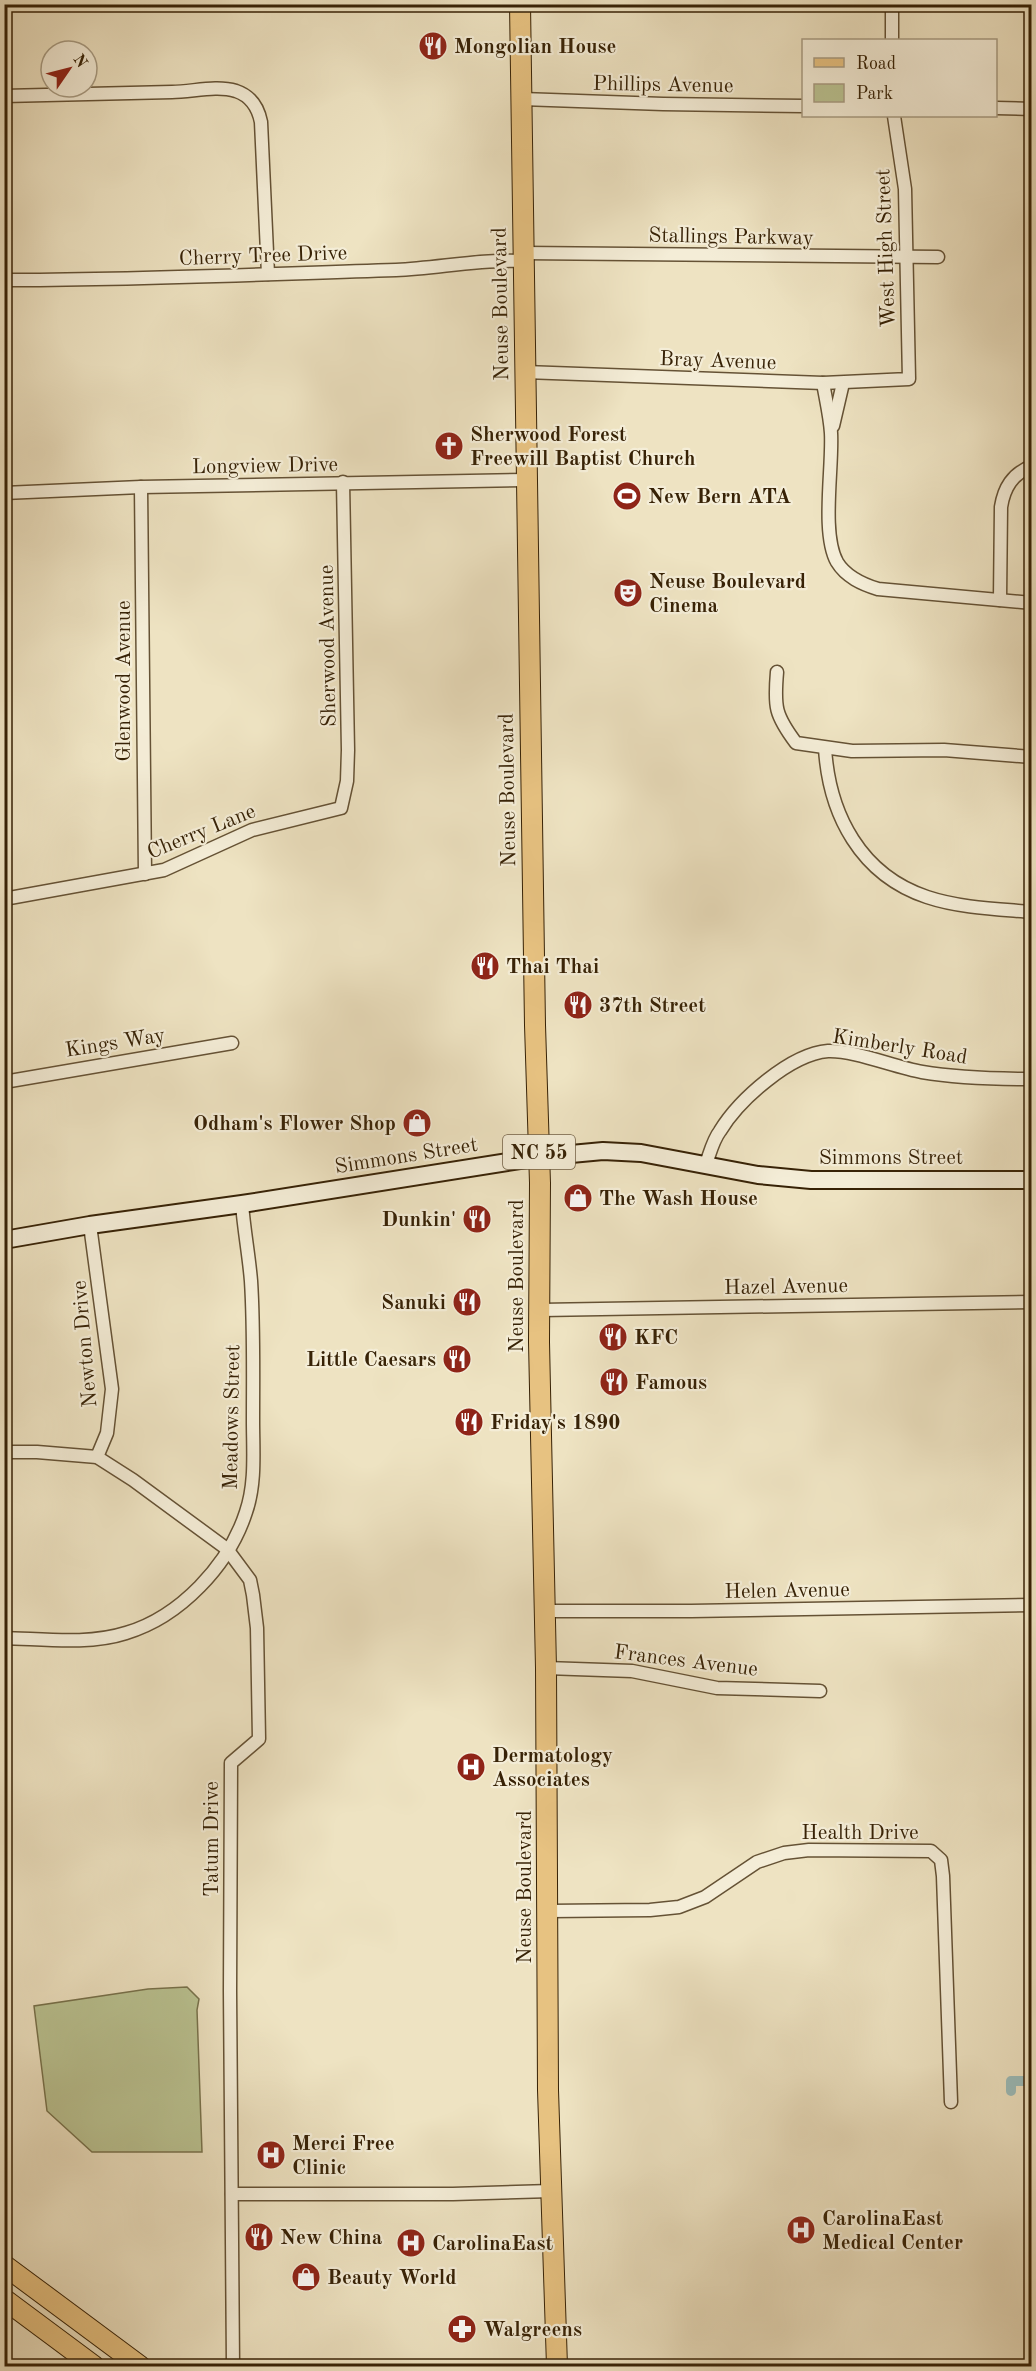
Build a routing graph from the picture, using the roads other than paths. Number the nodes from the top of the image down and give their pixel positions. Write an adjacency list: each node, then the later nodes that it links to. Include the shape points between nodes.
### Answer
1 (520, 4): 5 (main road, Neuse Boulevard / NC 55)
2 (892, 4): 3 (street)
3 (892, 39)
4 (4, 96): 13 (street, via 217,89 245,95 256,106 261,122)
5 (522, 99): 6 (street, Phillips Avenue); 10 (main road, Neuse Boulevard / NC 55)
6 (802, 106)
7 (997, 108): 8 (street)
8 (1032, 109)
9 (894, 117): 11 (street, West High Street, via 905,189)
10 (523, 257): 11 (street, Stallings Parkway); 13 (street, Cherry Tree Drive, via 417,269); 15 (main road, Neuse Boulevard / NC 55)
11 (907, 257): 12 (street, Stallings Parkway); 16 (street, West High Street)
12 (939, 257)
13 (268, 274): 14 (street, Cherry Tree Drive)
14 (4, 280)
15 (525, 372): 17 (street, Bray Avenue); 21 (main road, Neuse Boulevard / NC 55)
16 (909, 380): 18 (street, Bray Avenue)
17 (823, 383): 18 (street, Bray Avenue); 19 (street)
18 (843, 383): 19 (street)
19 (831, 433): 25 (street, via 830,544 845,573 878,589)
20 (1032, 466): 25 (street, via 1011,479 1004,493)
21 (526, 480): 22 (street, Longview Drive); 37 (main road, Neuse Boulevard / NC 55)
22 (343, 482): 23 (street, Longview Drive); 30 (street, Sherwood Avenue, via 348,750)
23 (141, 487): 24 (street, Longview Drive); 31 (street, Glenwood Avenue)
24 (4, 493)
25 (1000, 600): 26 (street)
26 (1032, 603)
27 (777, 672): 28 (street, via 774,702 782,724 796,743)
28 (825, 748): 29 (street, via 944,750); 33 (street, via 841,819 867,861 926,897)
29 (1032, 757)
30 (341, 808): 31 (street, Cherry Lane, via 252,830 189,861)
31 (144, 874): 32 (street, Cherry Lane)
32 (4, 899)
33 (1032, 912)
34 (232, 1043): 36 (street, Kings Way)
35 (1032, 1079): 38 (street, Kimberly Road, via 924,1072 828,1051 799,1059 733,1112 718,1133)
36 (4, 1082)
37 (539, 1157): 38 (street, Simmons Street, via 620,1151); 40 (street, Simmons Street); 44 (main road, Neuse Boulevard / NC 55)
38 (706, 1164): 39 (street, Simmons Street, via 758,1175 811,1180)
39 (1032, 1180)
40 (242, 1204): 41 (street, Simmons Street); 47 (street, Meadows Street, via 251,1280 252,1478 246,1511)
41 (90, 1225): 42 (street, Simmons Street); 46 (street, Newton Drive, via 112,1389 107,1433)
42 (4, 1240)
43 (1032, 1302): 44 (street, Hazel Avenue)
44 (541, 1310): 49 (main road, Neuse Boulevard / NC 55)
45 (4, 1452): 46 (street, Tatum Drive)
46 (97, 1457): 47 (street, Tatum Drive)
47 (227, 1549): 50 (street, Meadows Street, via 197,1590 150,1624 96,1638); 56 (street, Tatum Drive, via 250,1580 253,1594 259,1739 231,1763)
48 (1032, 1605): 49 (street, Helen Avenue)
49 (544, 1611): 51 (main road, Neuse Boulevard / NC 55)
50 (4, 1638)
51 (546, 1668): 52 (street, Frances Avenue, via 632,1671 717,1688); 53 (main road, Neuse Boulevard / NC 55)
52 (820, 1691)
53 (549, 1911): 54 (street, Health Drive, via 679,1907 705,1897 757,1862 784,1853 931,1851 941,1860 943,1875); 55 (main road, Neuse Boulevard / NC 55)
54 (951, 2102)
55 (551, 2191): 56 (street); 62 (main road, Neuse Boulevard / NC 55)
56 (232, 2194): 61 (street, Tatum Drive)
57 (4, 2265): 60 (main road)
58 (4, 2299): 59 (main road)
59 (94, 2367)
60 (140, 2367)
61 (233, 2367)
62 (557, 2367)

